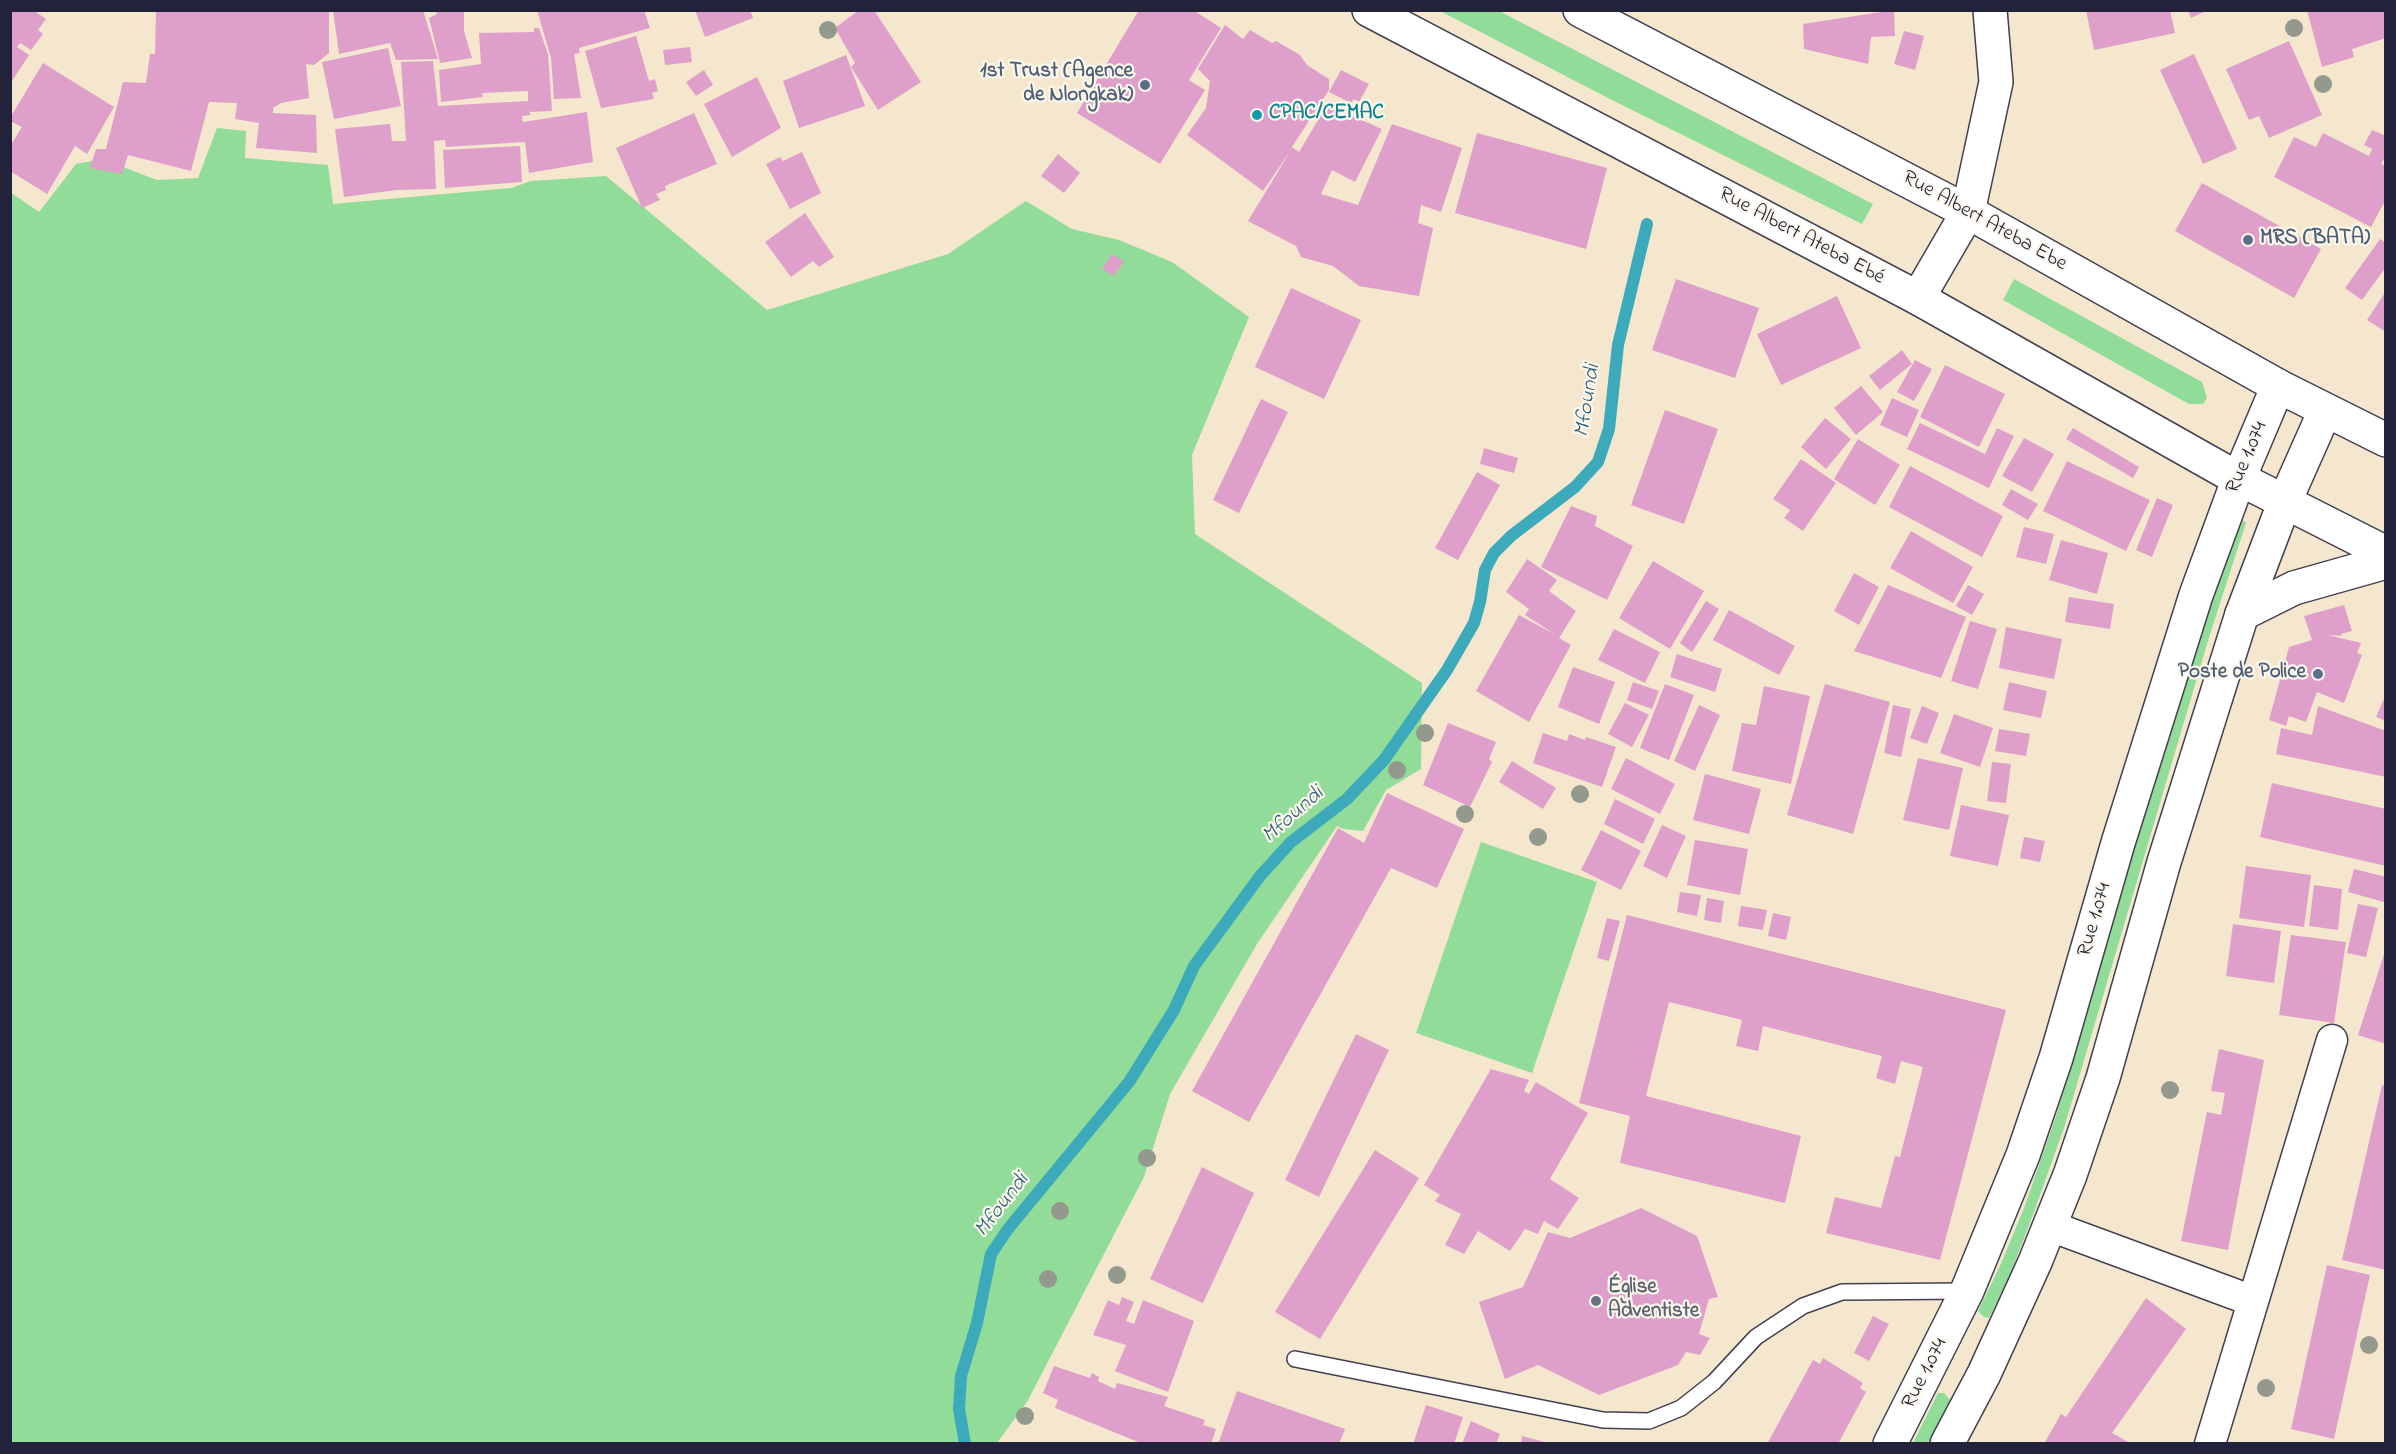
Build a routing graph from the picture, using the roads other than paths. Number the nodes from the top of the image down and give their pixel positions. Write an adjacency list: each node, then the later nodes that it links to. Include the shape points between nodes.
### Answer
1 (1369, 10): 5 (main road, Rue Albert Ateba Ebé)
2 (1580, 10): 4 (main road, Rue Albert Ateba Ebe)
3 (1990, 10): 4 (main road, via 1996,82)
4 (1968, 212): 5 (main road); 6 (main road, Rue Albert Ateba Ebe)
5 (1918, 298): 9 (main road, Rue Albert Ateba Ebé)
6 (2278, 386): 7 (main road, Rue Albert Ateba Ebe); 9 (main road, Rue 1.074)
7 (2325, 411): 8 (main road, Rue Albert Ateba Ebe); 10 (main road)
8 (2385, 440)
9 (2233, 475): 10 (main road, Rue Albert Ateba Ebé); 16 (main road, Rue 1.074, via 2118,843 2056,1058 2023,1155)
10 (2285, 501): 11 (main road, Rue Albert Ateba Ebé); 13 (main road)
11 (2385, 553)
12 (2385, 562): 13 (main road, via 2294,588)
13 (2242, 614): 15 (main road, via 2164,862 2103,1078)
14 (2332, 1040): 17 (street)
15 (2050, 1226): 17 (street); 20 (main road)
16 (1967, 1291): 18 (main road, Rue 1.074); 19 (lane, via 1842,1292 1803,1306 1756,1337 1714,1382 1681,1408 1649,1420 1603,1419)
17 (2253, 1301): 23 (street)
18 (1937, 1352): 20 (main road); 21 (main road, Rue 1.074)
19 (1295, 1359)
20 (1984, 1374): 22 (main road)
21 (1890, 1443)
22 (1947, 1443)
23 (2210, 1443)

